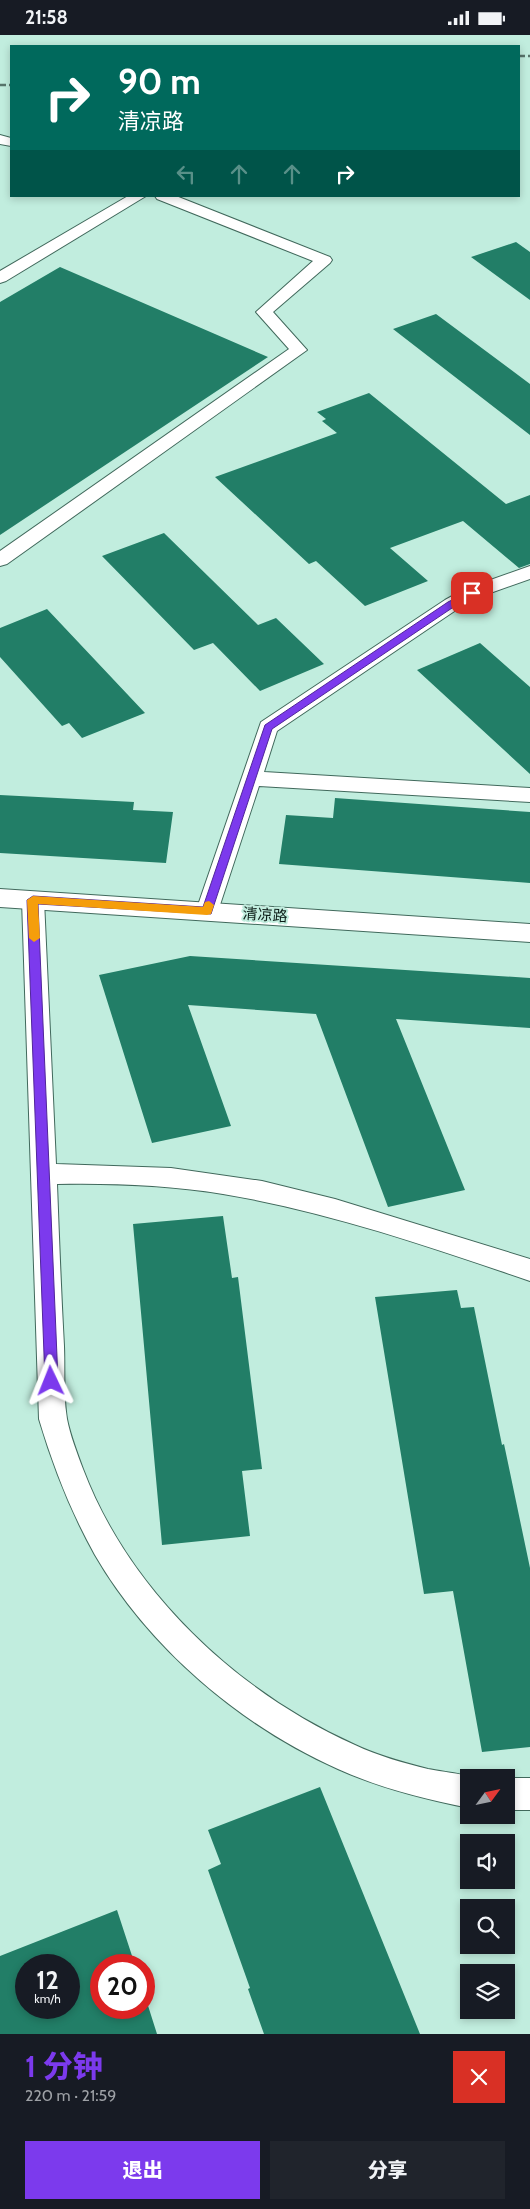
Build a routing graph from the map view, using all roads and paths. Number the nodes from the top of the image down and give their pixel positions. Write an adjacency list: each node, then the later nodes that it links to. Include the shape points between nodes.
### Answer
1 (137, 197): 3 (lane)
2 (165, 197): 4 (lane, via 324,260 264,312 299,350)
3 (0, 279)
4 (0, 561)
5 (530, 572): 6 (lane, via 472,593 452,604 268,727)
6 (251, 778): 7 (lane); 10 (lane)
7 (530, 795)
8 (0, 897): 9 (street, 清凉路)
9 (33, 900): 10 (street, 清凉路); 12 (lane)
10 (207, 911): 11 (street, 清凉路)
11 (530, 933)
12 (44, 1173): 13 (lane, via 179,1178 246,1187 293,1197 417,1233); 14 (lane, via 53,1419 67,1468 89,1516 117,1564 192,1653 239,1693 292,1728 337,1753 387,1773)
13 (530, 1270)
14 (460, 1790)
15 (515, 1794): 16 (lane)
16 (530, 1794)

